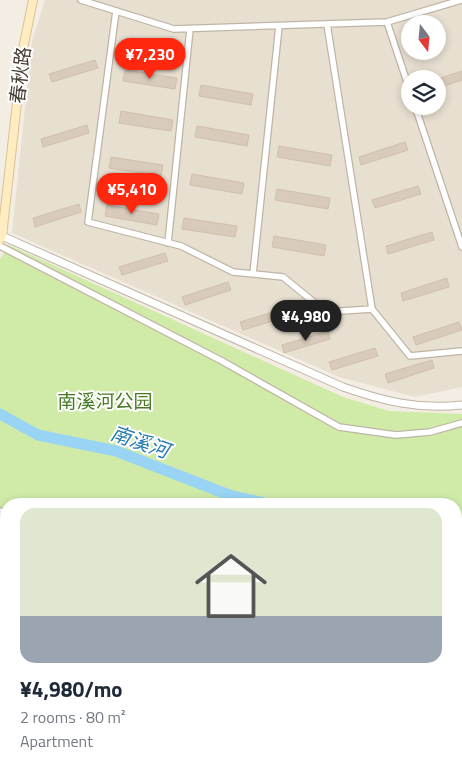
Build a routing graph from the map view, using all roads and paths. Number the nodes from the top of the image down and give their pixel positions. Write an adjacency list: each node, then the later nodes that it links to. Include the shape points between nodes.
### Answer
1 (32, 0): 11 (main road, 春秋路, via 23,49)
2 (82, 0): 4 (street)
3 (461, 0): 5 (street)
4 (116, 11): 8 (street, via 174,29); 12 (street, via 88,222)
5 (387, 22): 6 (street); 9 (street)
6 (327, 24): 7 (street); 16 (street)
7 (279, 26): 8 (street); 15 (street)
8 (190, 28): 12 (street)
9 (403, 70)
10 (418, 115): 14 (street)
11 (1, 238): 18 (street, via 343,387 387,401 422,407)
12 (168, 243): 15 (street, via 181,246 233,272)
13 (0, 246): 19 (street, via 222,361 339,427 396,435 430,432)
14 (462, 247)
15 (252, 274): 16 (street, via 283,277 326,312)
16 (372, 309): 17 (street, via 410,356)
17 (462, 351)
18 (462, 406)
19 (462, 423)

